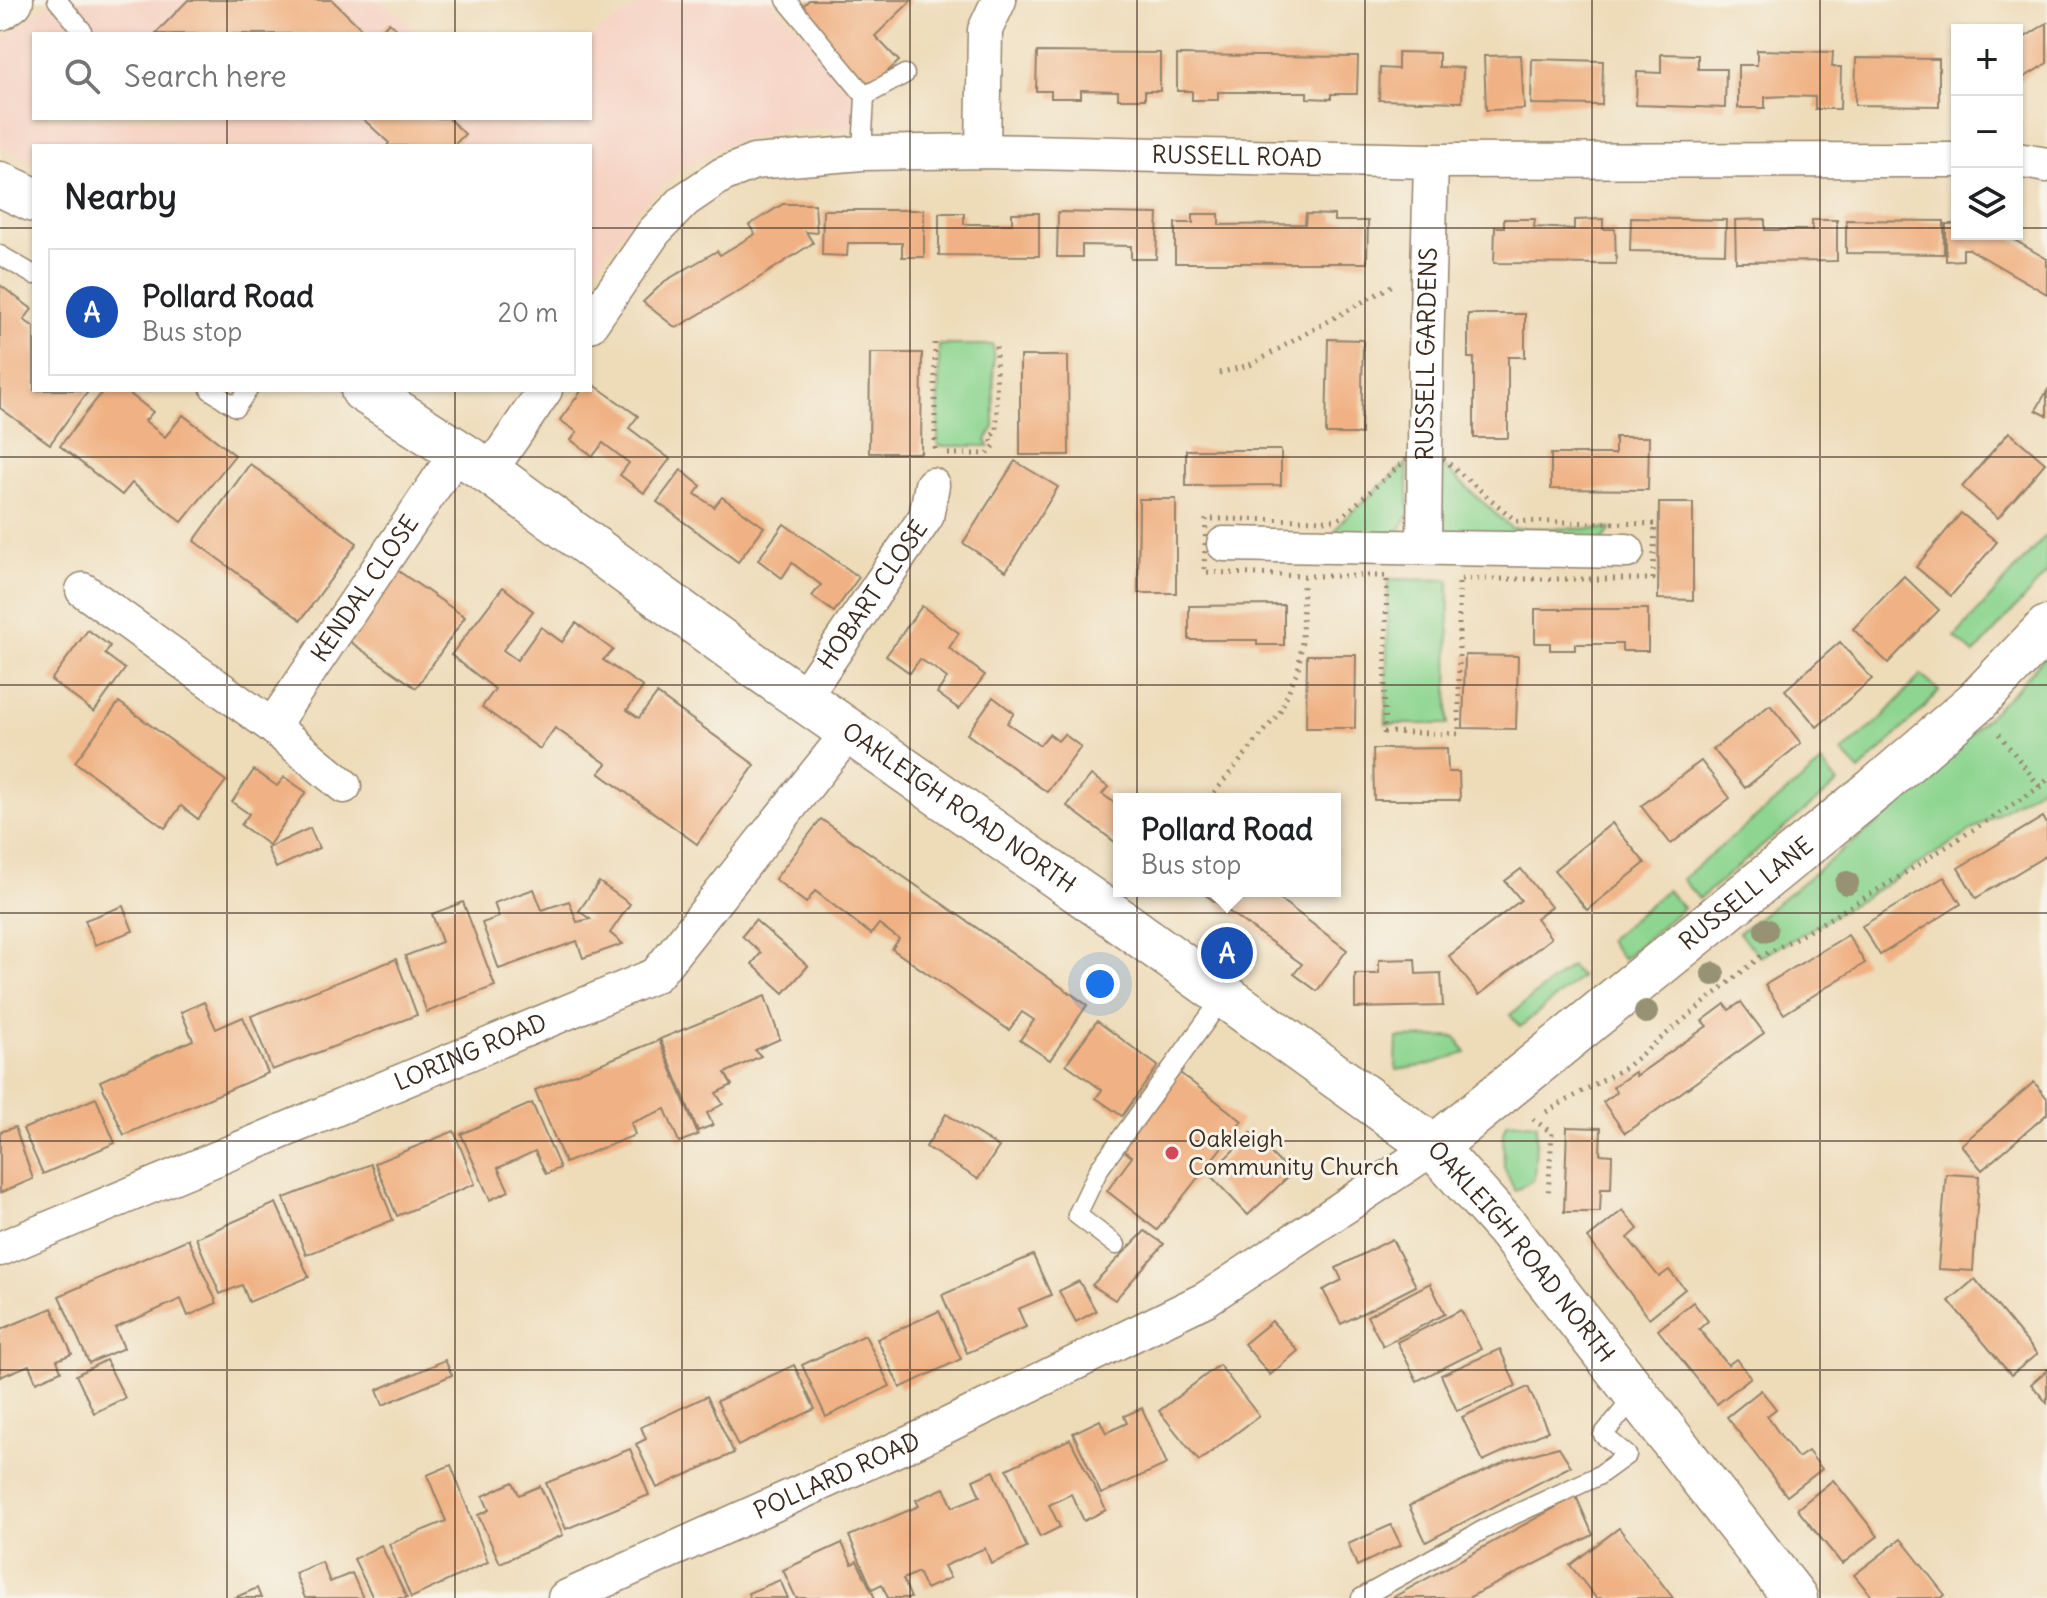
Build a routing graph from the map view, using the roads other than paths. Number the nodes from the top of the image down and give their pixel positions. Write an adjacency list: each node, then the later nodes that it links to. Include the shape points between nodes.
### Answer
1 (11, 0): 5 (main road)
2 (57, 0): 6 (lane)
3 (786, 0): 8 (lane)
4 (999, 0): 9 (street, via 985,30)
5 (0, 8)
6 (82, 30)
7 (905, 74): 8 (lane)
8 (865, 96): 10 (lane)
9 (983, 151): 10 (street, RUSSELL ROAD); 12 (street, RUSSELL ROAD)
10 (862, 153): 19 (street, RUSSELL ROAD, via 754,162 722,175 685,200 654,232)
11 (1951, 160): 12 (street, RUSSELL ROAD)
12 (1431, 161): 27 (street, RUSSELL GARDENS)
13 (2023, 161): 14 (street)
14 (2047, 165)
15 (0, 184): 16 (main road)
16 (32, 199)
17 (0, 255): 18 (lane)
18 (32, 274)
19 (592, 322)
20 (213, 392): 21 (lane, via 236,407)
21 (247, 392)
22 (366, 392): 24 (main road, OAKLEIGH ROAD NORTH)
23 (543, 392): 24 (street)
24 (474, 461): 31 (main road, OAKLEIGH ROAD NORTH); 32 (street, KENDAL CLOSE)
25 (932, 485): 31 (street, HOBART CLOSE, via 926,517)
26 (1224, 544): 27 (street)
27 (1424, 546): 28 (street)
28 (1627, 551)
29 (83, 590): 32 (street)
30 (2047, 628): 36 (main road, RUSSELL LANE, via 1976,702 1864,799)
31 (802, 699): 33 (main road, OAKLEIGH ROAD NORTH)
32 (272, 726): 34 (street)
33 (849, 732): 35 (main road, OAKLEIGH ROAD NORTH); 38 (street, LORING ROAD, via 656,975)
34 (344, 786)
35 (1224, 996): 36 (main road, OAKLEIGH ROAD NORTH); 37 (lane, via 1099,1169 1077,1215)
36 (1434, 1147): 39 (main road, OAKLEIGH ROAD NORTH, via 1507,1228); 40 (street, POLLARD ROAD, via 1206,1299 917,1440)
37 (1116, 1245)
38 (0, 1249)
39 (1636, 1395): 41 (lane, via 1603,1435 1627,1455 1598,1476 1492,1525); 42 (main road, OAKLEIGH ROAD NORTH)
40 (565, 1598)
41 (1361, 1598)
42 (1795, 1598)

